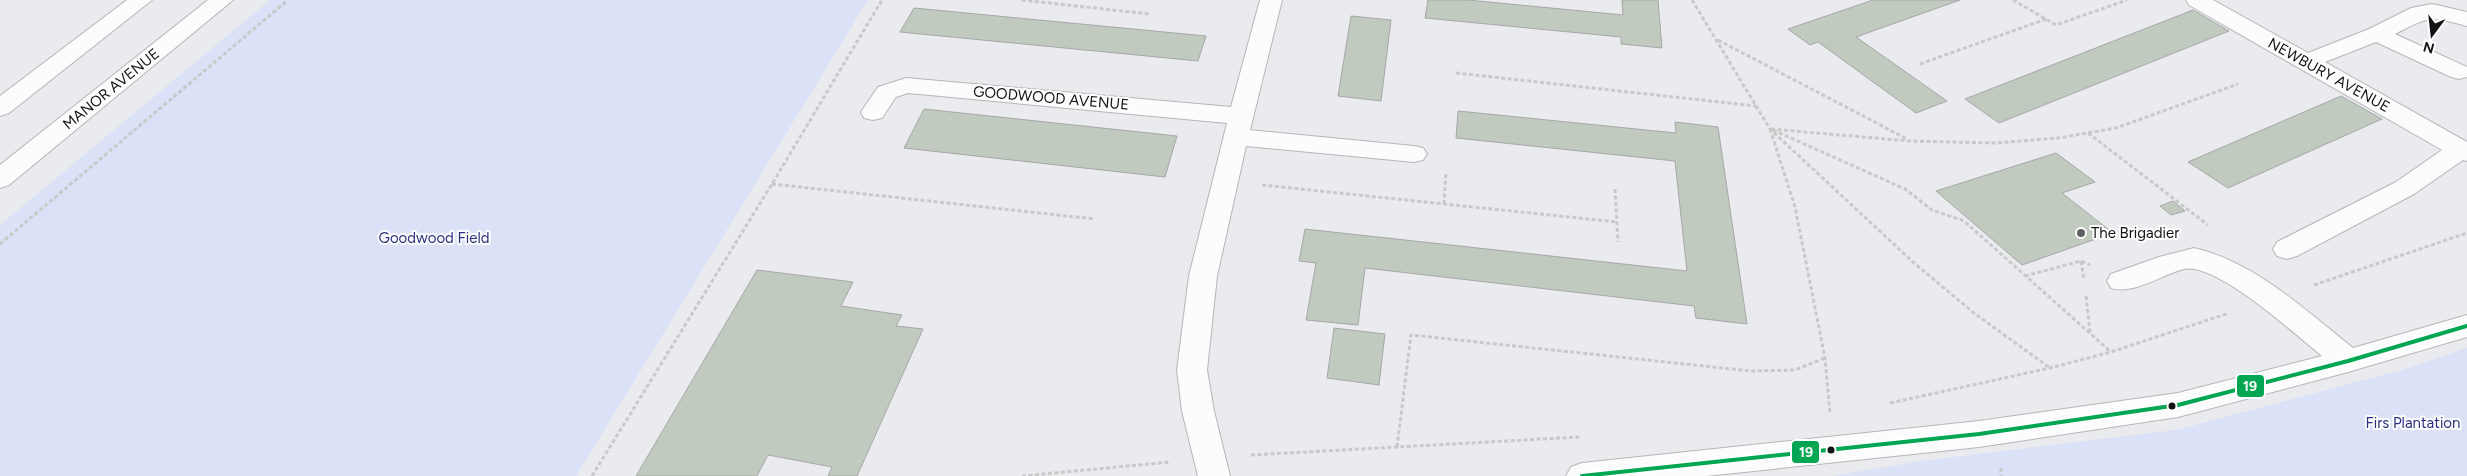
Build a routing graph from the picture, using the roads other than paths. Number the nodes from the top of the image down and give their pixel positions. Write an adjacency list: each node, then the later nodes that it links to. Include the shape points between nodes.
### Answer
1 (141, 0): 9 (street)
2 (222, 0): 14 (street, MANOR AVENUE)
3 (1271, 0): 11 (street)
4 (2197, 0): 7 (street, NEWBURY AVENUE)
5 (2467, 19): 6 (street, via 2426,12)
6 (2377, 34): 7 (street); 8 (street)
7 (2305, 62): 12 (street, NEWBURY AVENUE)
8 (2459, 72)
9 (0, 108)
10 (873, 112): 11 (street, GOODWOOD AVENUE, via 886,92 906,85)
11 (1238, 126): 13 (street, GOODWOOD AVENUE); 19 (street, via 1203,276 1192,370)
12 (2464, 151): 15 (street, NEWBURY AVENUE, via 2405,188)
13 (1414, 154)
14 (0, 179)
15 (2287, 249)
16 (2121, 281): 18 (street, via 2192,258 2221,265)
17 (2467, 326): 18 (street)
18 (2348, 362): 20 (street, via 2178,405 1979,434)
19 (1212, 467)
20 (1582, 476)

